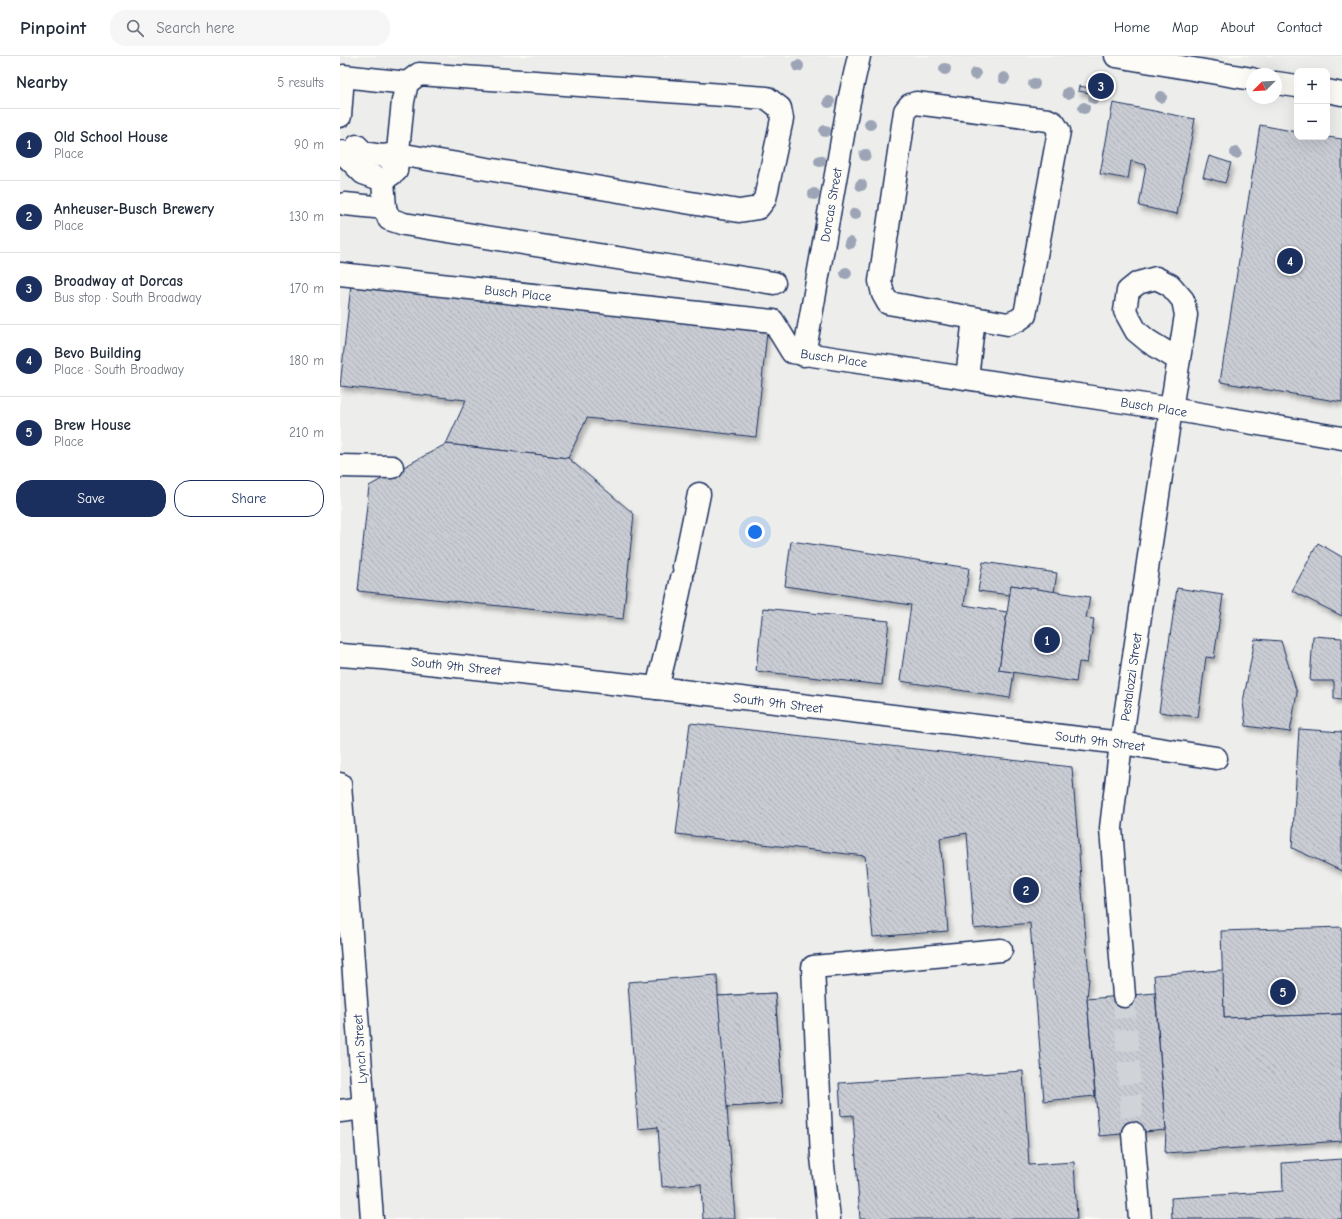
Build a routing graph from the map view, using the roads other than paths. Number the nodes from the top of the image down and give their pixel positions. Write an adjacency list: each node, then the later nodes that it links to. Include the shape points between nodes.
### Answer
1 (859, 56): 18 (street, Dorcas Street)
2 (1116, 56): 3 (street)
3 (1246, 78)
4 (407, 83): 9 (street, via 342,76); 11 (street); 11 (street, via 419,74 767,98 780,108 782,119 765,199 758,208 739,211)
5 (1282, 84): 6 (street)
6 (1294, 86)
7 (1330, 92): 8 (street)
8 (1342, 94)
9 (340, 116)
10 (346, 150): 11 (street, via 365,140 384,141); 12 (street, via 363,173)
11 (398, 154): 12 (street, via 396,171)
12 (382, 180): 14 (street)
13 (345, 204): 14 (street)
14 (384, 208): 16 (street, via 389,219 404,224)
15 (340, 274): 18 (street, Busch Place, via 773,321 792,352)
16 (774, 283)
17 (974, 318): 17 (street, via 1008,324 1025,315 1059,131 1054,123 1048,120 916,103 905,111 880,281 883,294 888,303); 20 (street)
18 (804, 355): 20 (street, Busch Place)
19 (1179, 360): 21 (street, Pestalozzi Street)
20 (967, 378): 21 (street, Busch Place)
21 (1171, 409): 22 (street, Busch Place); 28 (street, Pestalozzi Street)
22 (1342, 438)
23 (340, 466): 24 (street)
24 (392, 467)
25 (698, 494): 27 (street)
26 (340, 655): 27 (street, South 9th Street)
27 (657, 688): 28 (street, South 9th Street)
28 (1121, 743): 29 (street, South 9th Street); 32 (street, Pestalozzi Street, via 1111,828)
29 (1216, 758)
30 (340, 784): 33 (street, Lynch Street)
31 (1002, 950): 37 (street, via 813,967 822,1157)
32 (1124, 996)
33 (364, 1108): 34 (street); 36 (street, Lynch Street)
34 (340, 1111)
35 (1133, 1133): 38 (street)
36 (372, 1219)
37 (829, 1219)
38 (1140, 1219)

